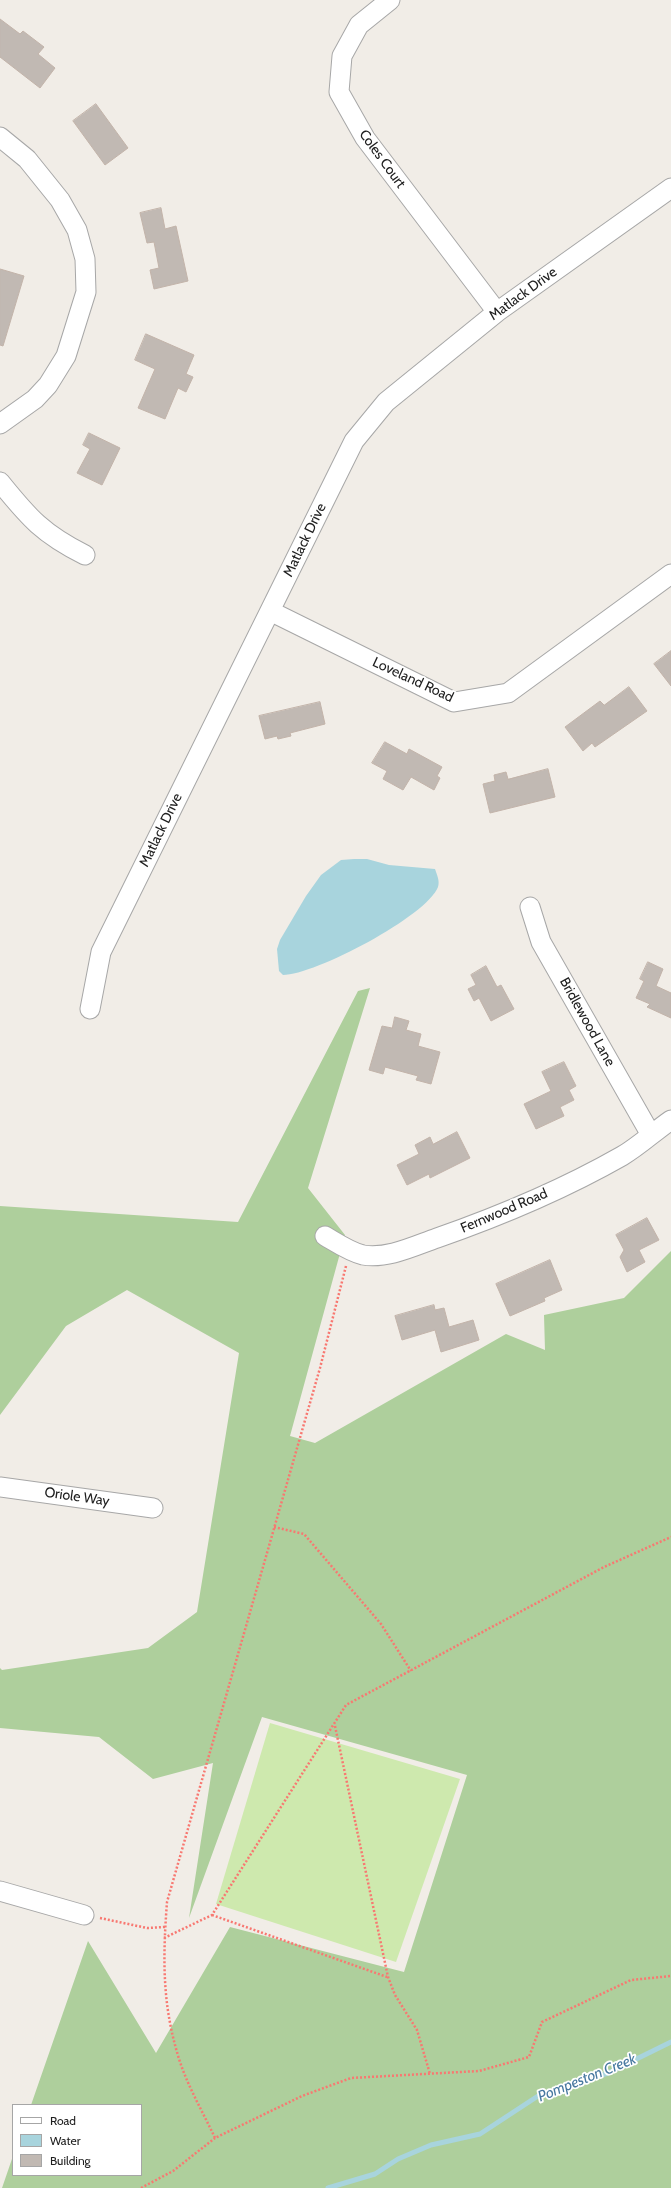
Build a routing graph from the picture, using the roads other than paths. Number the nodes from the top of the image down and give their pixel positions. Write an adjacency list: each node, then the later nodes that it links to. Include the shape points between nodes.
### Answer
1 (390, 0): 4 (street, Coles Court, via 359,25 342,56 339,92 365,138)
2 (0, 137): 5 (street, via 27,159 60,200 78,230 85,259 86,279 86,292 66,356 48,386 35,399)
3 (671, 188): 4 (street, Matlack Drive)
4 (497, 312): 9 (street, Matlack Drive, via 386,402 354,441)
5 (0, 424)
6 (0, 482): 7 (street, via 29,518 58,541)
7 (85, 555)
8 (671, 574): 9 (street, Loveland Road, via 508,693 454,702)
9 (270, 611): 11 (street, Matlack Drive, via 101,952)
10 (530, 907): 13 (street, Bridlewood Lane, via 541,942)
11 (90, 1009)
12 (671, 1120): 13 (street, Fernwood Road)
13 (651, 1135): 14 (street, Fernwood Road, via 624,1155 574,1181 469,1227 386,1254 364,1255)
14 (325, 1236)
15 (0, 1487): 16 (street, Oriole Way)
16 (153, 1508)
17 (0, 1891): 18 (street)
18 (84, 1915)

